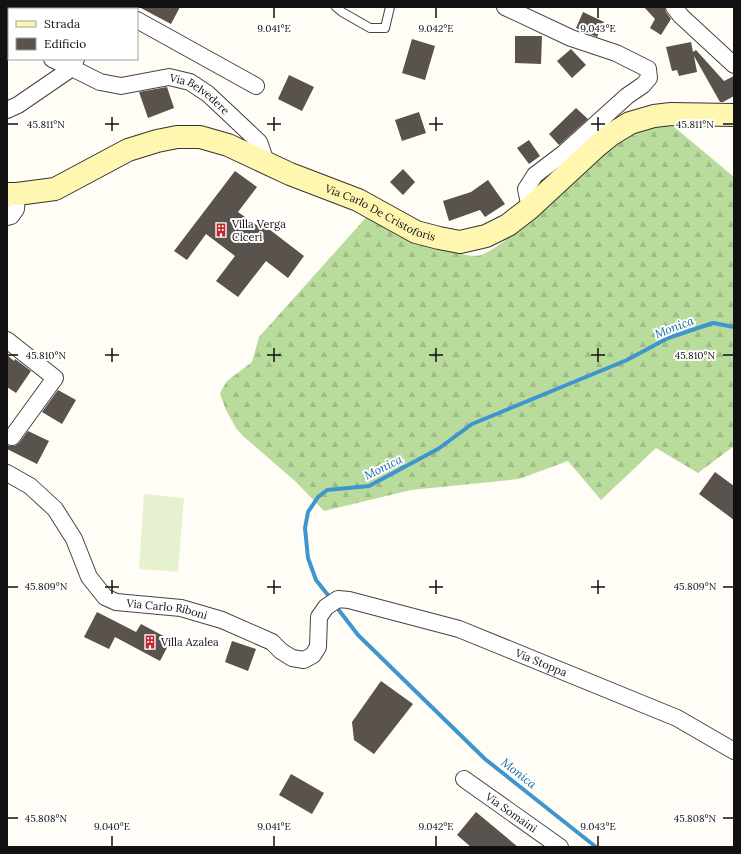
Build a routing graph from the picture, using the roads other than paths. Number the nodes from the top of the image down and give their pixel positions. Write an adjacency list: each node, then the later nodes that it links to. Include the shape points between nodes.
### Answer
1 (336, 7): 2 (lane, via 370,28 385,28)
2 (390, 7)
3 (505, 7): 14 (street, via 571,38 616,53 648,69 649,78 643,85 535,175 526,189)
4 (674, 7): 8 (street)
5 (138, 21): 9 (street)
6 (56, 60): 7 (street, Via Belvedere)
7 (74, 64): 10 (street, via 18,105); 12 (street, Via Belvedere, via 100,82 121,86 169,77 190,82 208,94 259,142)
8 (734, 65)
9 (256, 86)
10 (7, 110)
11 (734, 115): 14 (main road, Via Carlo De Cristoforis, via 671,114 630,123 597,146)
12 (266, 162): 13 (main road, Via Carlo De Cristoforis, via 228,145 200,137 177,137 128,150 55,189); 14 (main road, Via Carlo De Cristoforis, via 358,200 416,232 460,242 486,236 508,225)
13 (12, 194): 15 (street, via 16,209 11,216)
14 (530, 208)
15 (7, 216)
16 (7, 340): 17 (street, via 55,378)
17 (12, 437)
18 (7, 473): 19 (street, Via Carlo Riboni, via 30,486 55,509 74,539 89,577 105,597 116,602 188,610 229,623 272,642 292,658 304,660 313,655 318,647 319,617)
19 (332, 603): 20 (street, Via Stoppa, via 349,600 458,629 677,718)
20 (734, 751)
21 (464, 779): 22 (street, Via Somaini)
22 (560, 847)

